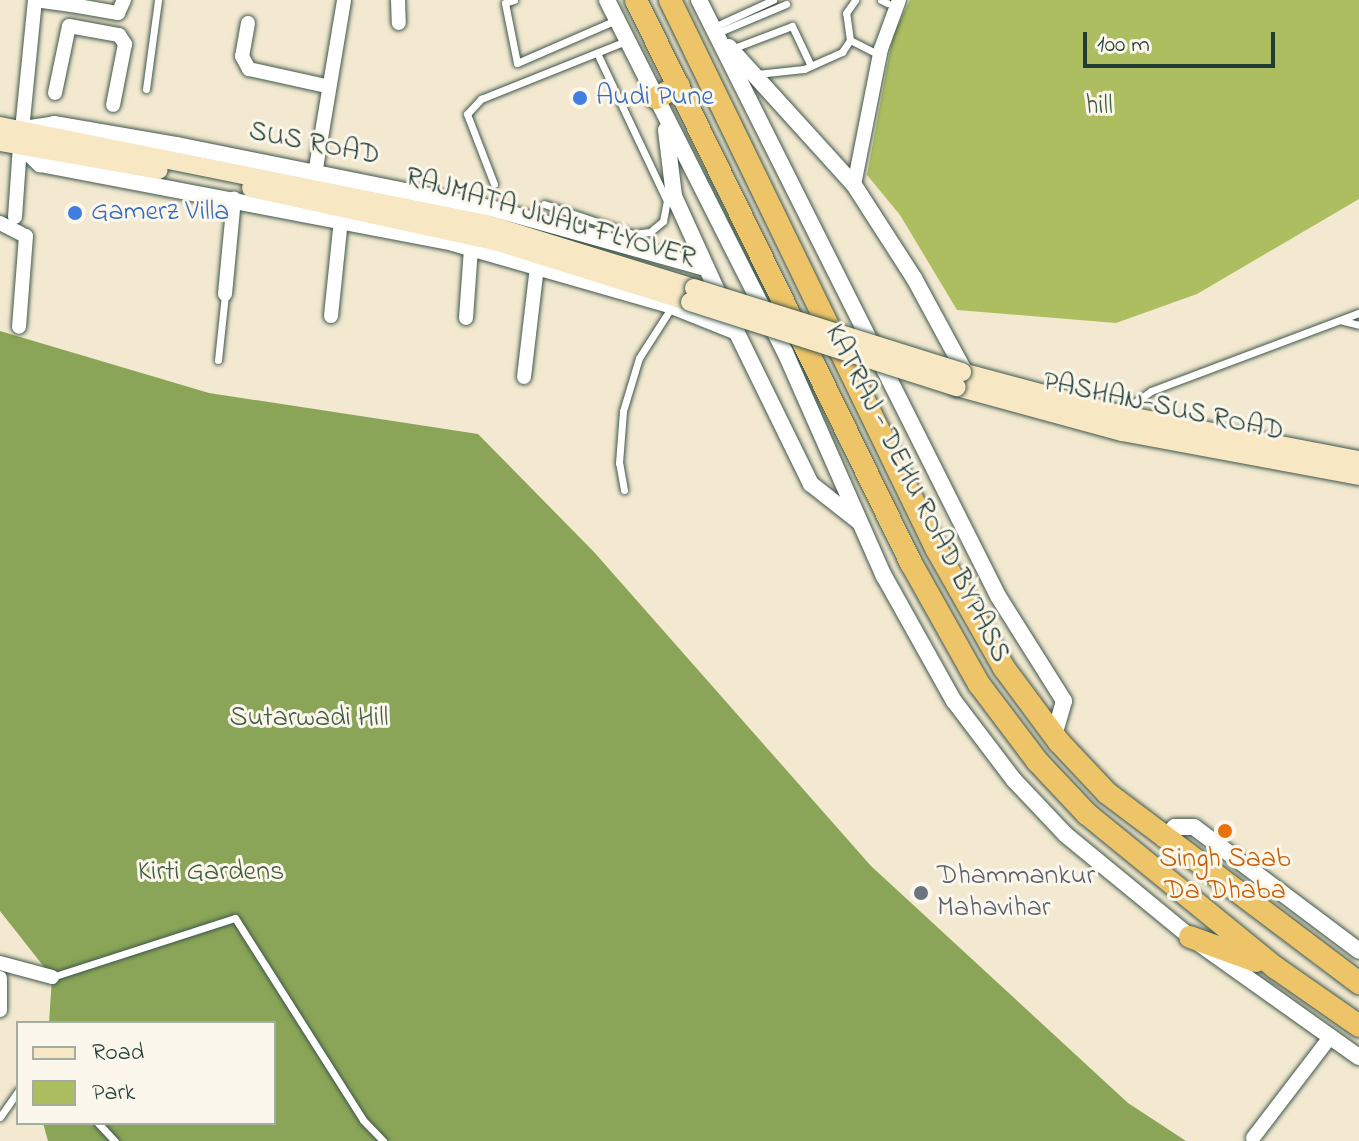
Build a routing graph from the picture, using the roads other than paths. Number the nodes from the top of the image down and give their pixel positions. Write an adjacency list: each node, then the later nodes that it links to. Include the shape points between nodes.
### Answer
1 (35, 0): 13 (street); 25 (street)
2 (124, 0): 13 (street, via 118,13)
3 (158, 0): 30 (lane)
4 (344, 0): 28 (street)
5 (398, 0): 18 (street)
6 (514, 0): 16 (lane, via 505,3 517,63)
7 (607, 0): 16 (street)
8 (636, 0): 29 (highway, KATRAJ - DEHU ROAD BYPASS)
9 (699, 0): 19 (street)
10 (773, 0): 19 (lane)
11 (855, 0): 20 (lane, via 846,13)
12 (889, 1): 23 (street)
13 (73, 3)
14 (678, 3): 65 (highway, KATRAJ - DEHU ROAD BYPASS, via 950,575 1004,668)
15 (786, 4): 19 (lane)
16 (616, 20): 21 (street)
17 (248, 23): 28 (street, via 242,56 249,69)
18 (399, 23)
19 (720, 37): 24 (lane, via 792,26); 27 (street); 65 (street, via 998,596 1064,701)
20 (850, 40): 23 (lane); 24 (lane, via 842,52)
21 (626, 41): 22 (lane); 33 (street)
22 (597, 53): 38 (lane, via 481,99 467,114); 41 (lane, via 667,201 663,221 650,232 633,234)
23 (880, 55): 39 (street)
24 (811, 66): 27 (lane)
25 (30, 68): 26 (street); 35 (street)
26 (59, 72): 31 (street); 32 (street, via 69,26 119,35 125,44)
27 (757, 74): 39 (street)
28 (326, 86): 37 (street)
29 (679, 86): 33 (highway); 70 (highway, KATRAJ - DEHU ROAD BYPASS, via 911,563 979,684 1037,761 1087,814)
30 (146, 89)
31 (55, 93)
32 (113, 105)
33 (660, 107): 47 (street, via 674,196); 64 (street, via 785,352)
34 (0, 126): 35 (main road, SUS ROAD)
35 (21, 137): 36 (main road, SUS ROAD); 37 (street, SUS ROAD, via 54,124 140,132); 40 (street, SUS ROAD, via 40,164); 42 (street); 49 (main road, RAJMATA JIJAU FLYOVER, via 490,225)
36 (0, 142)
37 (315, 174): 47 (street, SUS ROAD, via 515,215)
38 (494, 184)
39 (854, 185): 59 (street, via 951,343)
40 (234, 198): 43 (street, SUS ROAD); 48 (street)
41 (544, 204)
42 (15, 217)
43 (341, 220): 45 (street, SUS ROAD); 51 (street)
44 (0, 223): 55 (street, via 26,236)
45 (471, 248): 46 (street, SUS ROAD); 52 (street)
46 (537, 267): 49 (street, SUS ROAD); 58 (street)
47 (706, 268): 56 (street)
48 (225, 294): 57 (lane)
49 (685, 299): 56 (street); 59 (main road, RAJMATA JIJAU FLYOVER, bridge); 63 (lane, via 639,358 623,411 619,463)
50 (1359, 313): 53 (lane)
51 (331, 316)
52 (466, 318)
53 (1343, 321): 54 (lane); 60 (lane, via 1151,391)
54 (1359, 325)
55 (19, 327)
56 (737, 332): 64 (street, via 811,484)
57 (218, 360)
58 (524, 377)
59 (962, 378): 60 (main road, PASHAN-SUS ROAD); 62 (main road, PASHAN-SUS ROAD, via 1122,432)
60 (1119, 414): 61 (main road, PASHAN-SUS ROAD)
61 (1359, 460)
62 (1359, 476)
63 (624, 490)
64 (861, 523): 67 (street, via 954,701 1014,780 1066,835)
65 (1054, 735): 66 (highway, KATRAJ - DEHU ROAD BYPASS, via 1107,793)
66 (1163, 839): 68 (street, via 1175,827 1194,827); 73 (highway, KATRAJ - DEHU ROAD BYPASS)
67 (1190, 937): 70 (highway); 76 (street)
68 (1359, 951)
69 (0, 963): 71 (street)
70 (1276, 968): 75 (highway, KATRAJ - DEHU ROAD BYPASS)
71 (52, 977): 83 (lane, via 235,918 363,1120)
72 (0, 978): 74 (street)
73 (1359, 983)
74 (0, 1010)
75 (1359, 1026)
76 (1331, 1036): 77 (street); 81 (street)
77 (1359, 1057)
78 (16, 1094): 79 (lane)
79 (0, 1117)
80 (100, 1125): 82 (lane)
81 (1253, 1138)
82 (115, 1141)
83 (383, 1141)

